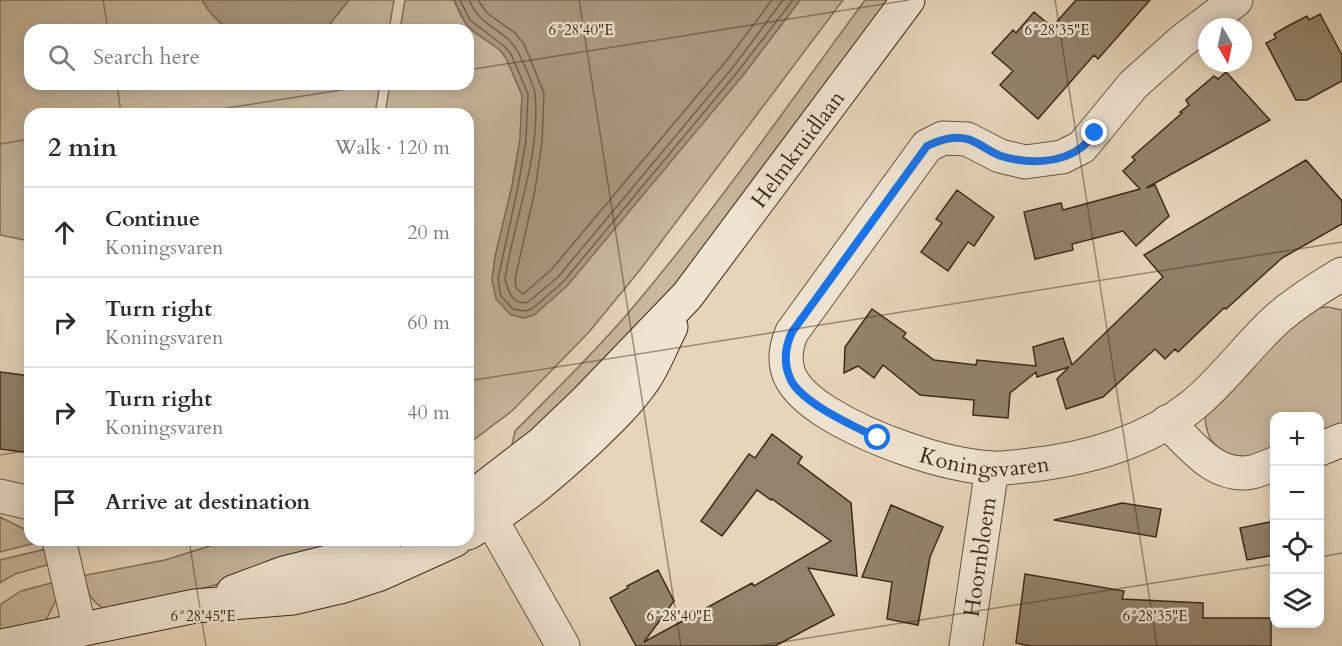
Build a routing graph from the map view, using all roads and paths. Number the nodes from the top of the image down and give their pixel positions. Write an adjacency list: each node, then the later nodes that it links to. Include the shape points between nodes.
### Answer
1 (908, 0): 11 (street, Helmkruidlaan, via 687,296)
2 (1236, 0): 8 (street, Koningsvaren, via 1182,40 1133,85 1082,147 1062,157 1025,162 1000,156 967,139 943,138 927,146 792,332 785,347 790,380 828,413 878,438)
3 (1341, 277): 4 (street, Koningsvaren, via 1277,319 1214,386)
4 (1167, 422): 7 (street, via 1206,460 1224,471 1251,472); 8 (street, Koningsvaren, via 1098,453 1049,463)
5 (1342, 440): 6 (street)
6 (1324, 447)
7 (1270, 466)
8 (992, 468): 19 (street, Hoornbloem)
9 (0, 496): 10 (street)
10 (24, 502)
11 (476, 512): 18 (street)
12 (60, 546): 16 (street)
13 (370, 546): 15 (street)
14 (442, 546): 15 (street, via 340,587 293,598)
15 (195, 606): 16 (street)
16 (80, 630): 17 (street)
17 (2, 646)
18 (563, 646)
19 (966, 646)

